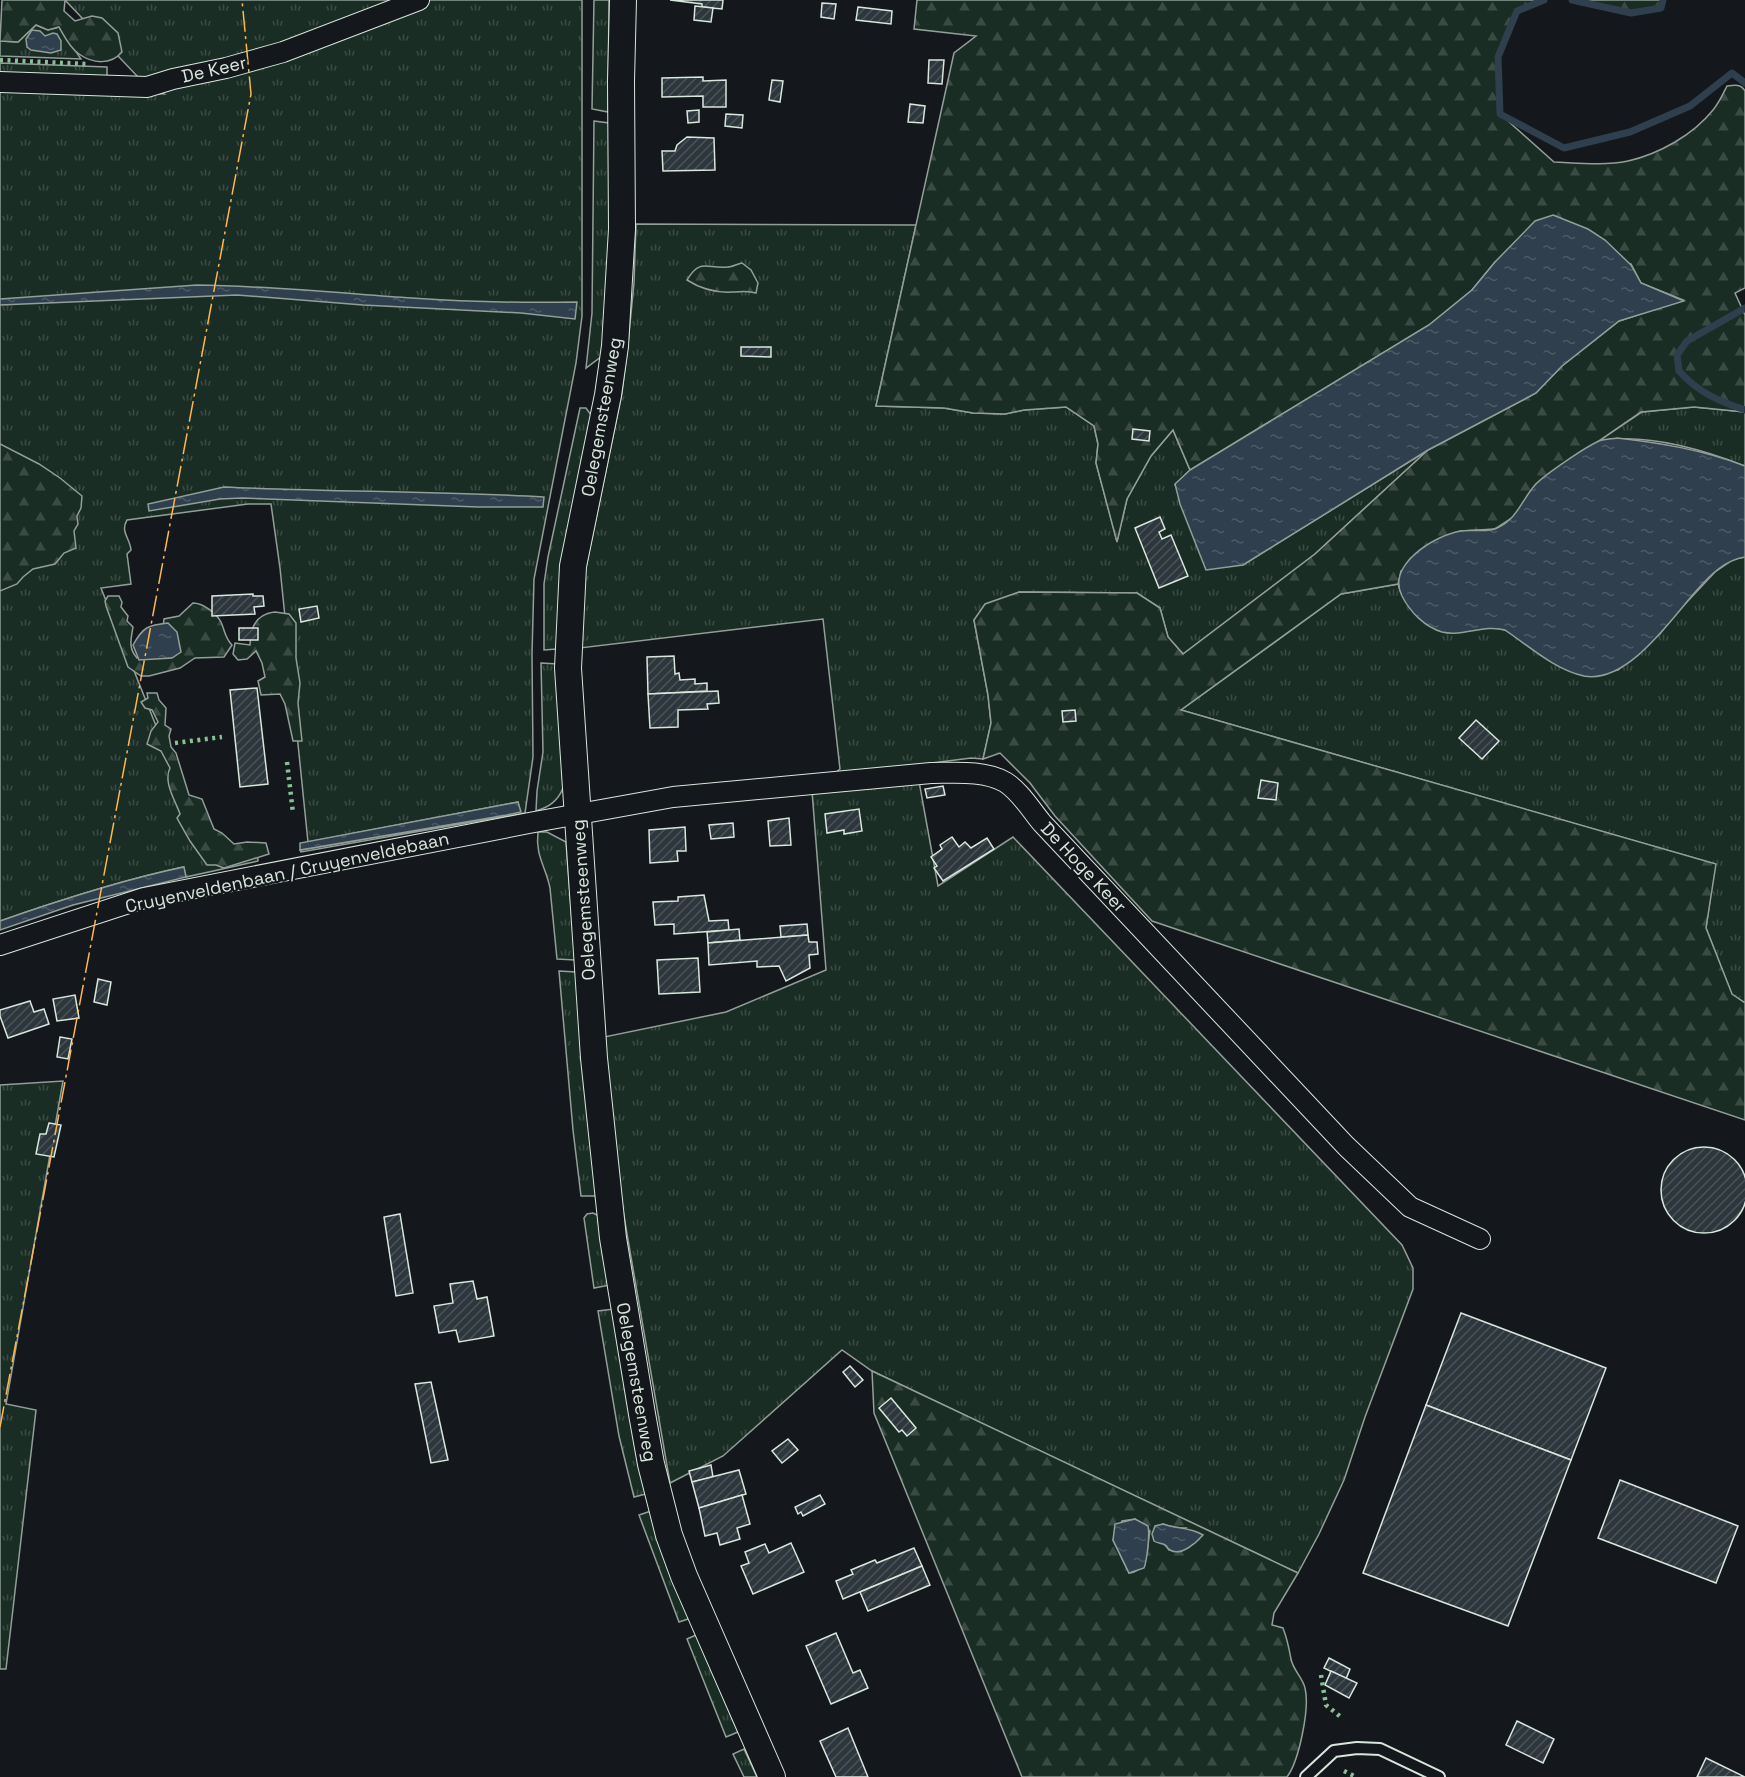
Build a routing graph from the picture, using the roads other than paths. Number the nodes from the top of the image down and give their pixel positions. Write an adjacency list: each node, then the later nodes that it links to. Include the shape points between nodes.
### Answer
1 (419, 0): 3 (street, De Keer, via 283,52 147,87)
2 (622, 0): 4 (street, Oelegemsteenweg, via 622,230 615,346 573,566 569,611 568,668)
3 (0, 82)
4 (578, 814): 5 (street, Cruyenveldenbaan / Cruyenveldebaan, via 144,898); 6 (street, De Hoge Keer, via 673,797 931,773 973,774 1005,782 1346,1146 1410,1206); 7 (street, Oelegemsteenweg, via 606,1178 651,1464 684,1576)
5 (0, 945)
6 (1480, 1239)
7 (772, 1777)
8 (1306, 1777): 9 (lane, via 1334,1751 1357,1748 1380,1749)
9 (1439, 1777)

